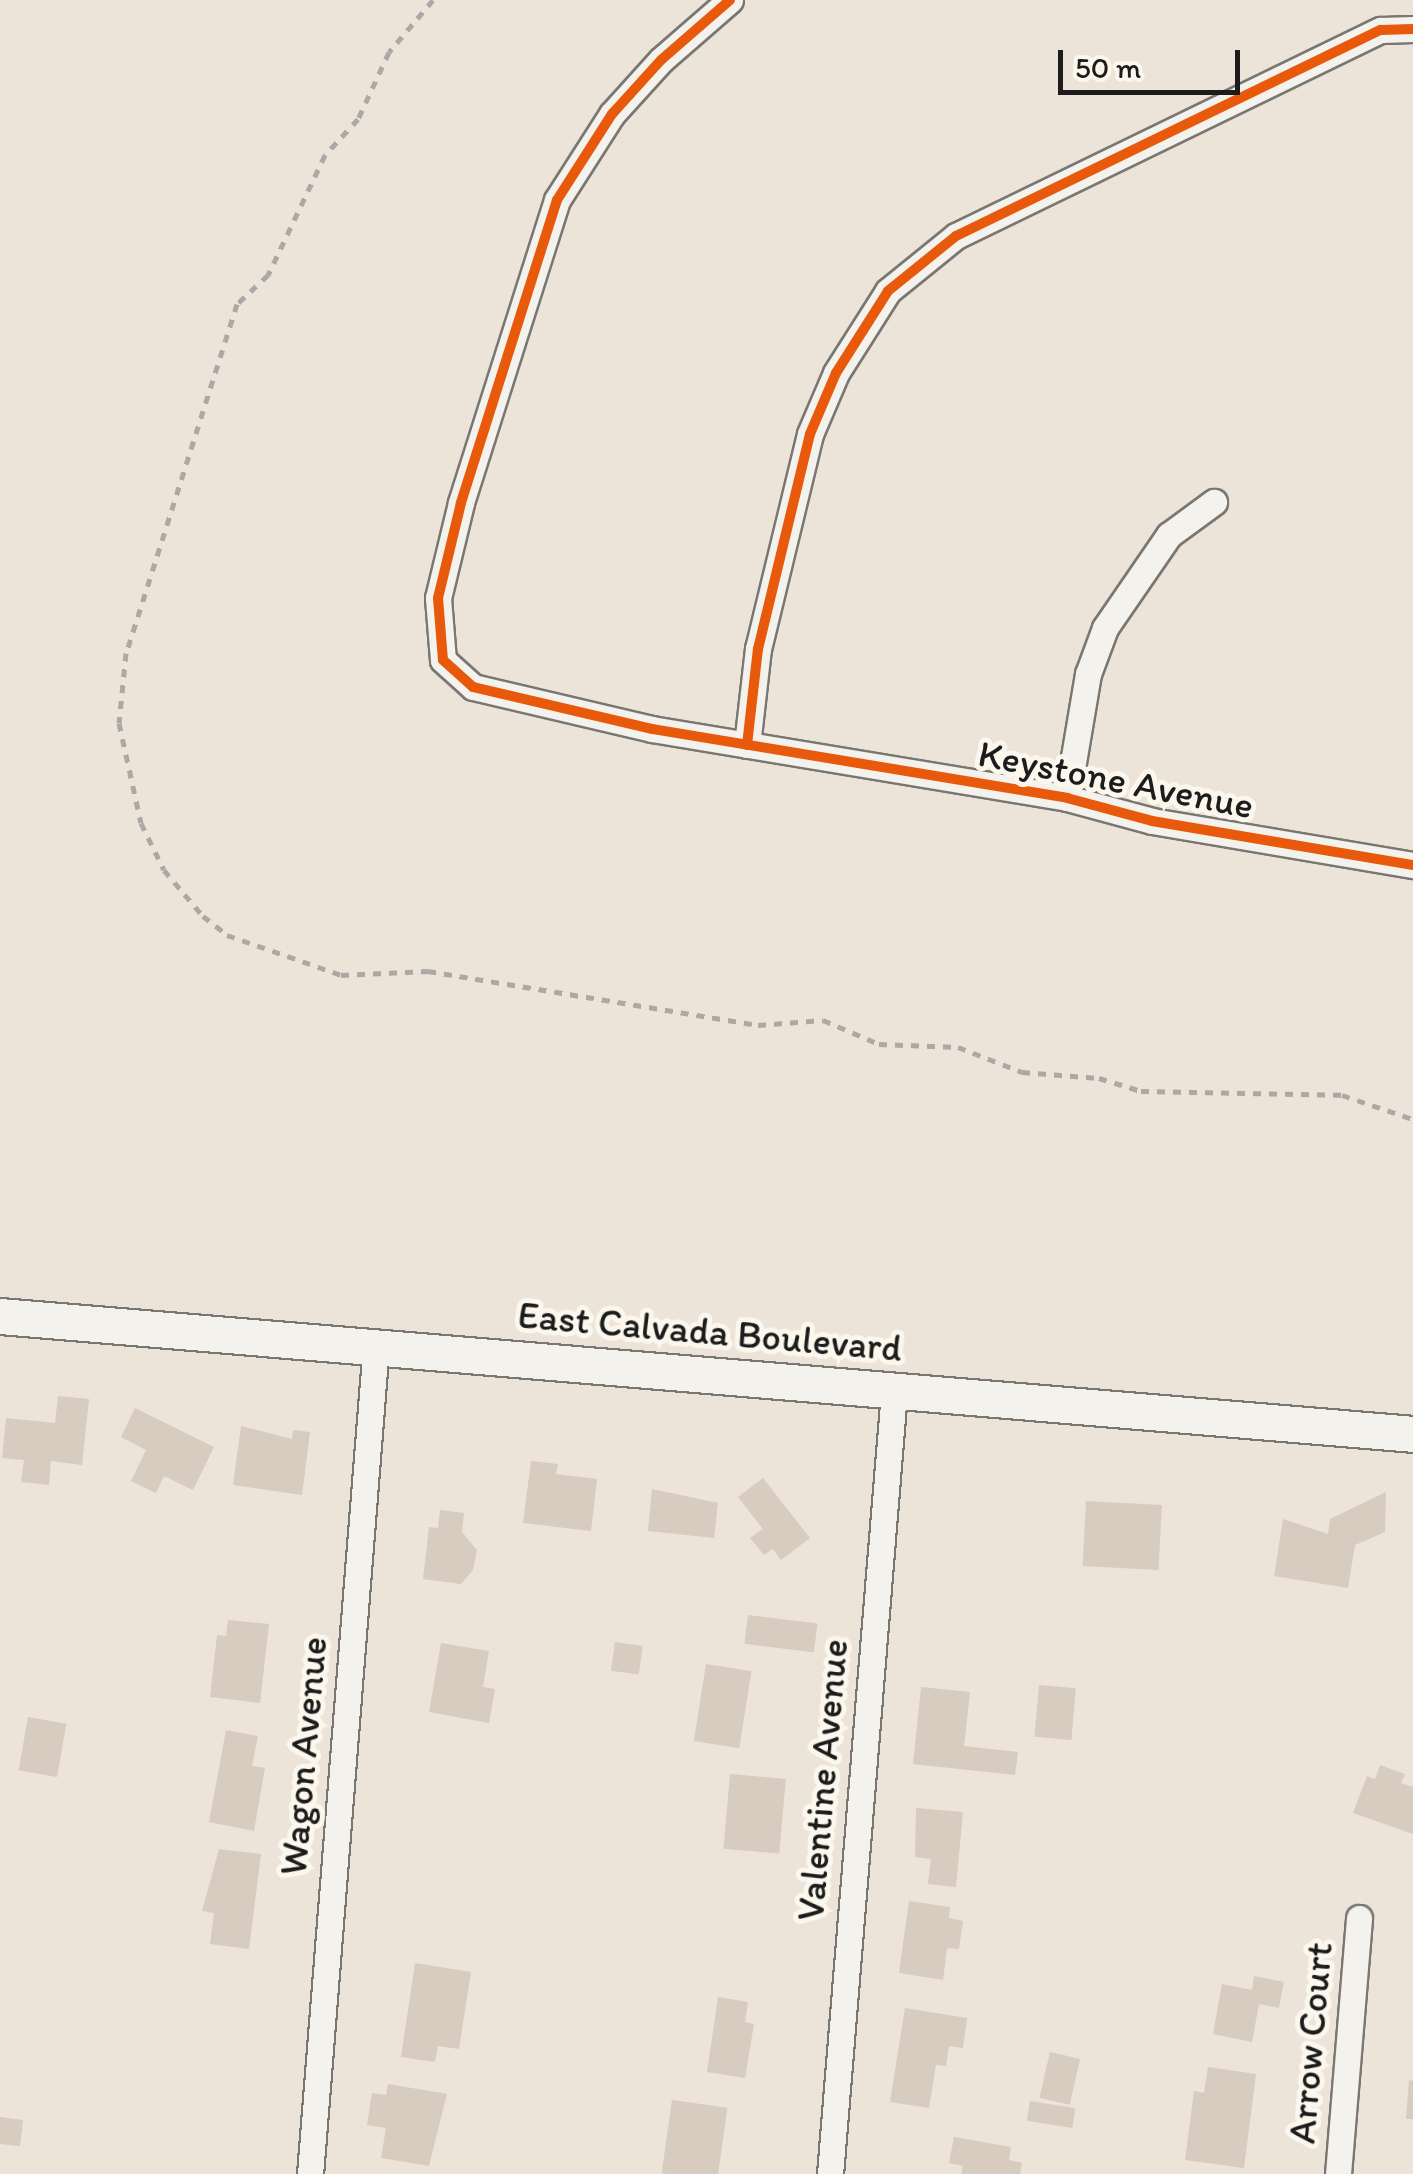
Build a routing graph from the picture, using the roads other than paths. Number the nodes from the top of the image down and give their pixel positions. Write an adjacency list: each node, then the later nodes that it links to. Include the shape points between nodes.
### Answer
1 (730, 0): 4 (street, Keystone Avenue, via 612,114 557,200 460,503 436,635 443,660 473,688)
2 (1413, 29): 4 (street, via 1380,30 956,236 888,291 836,373 810,434 758,649)
3 (1214, 502): 5 (street, via 1169,536 1105,628 1088,674)
4 (748, 746): 5 (street, Keystone Avenue)
5 (1067, 798): 6 (street, Keystone Avenue, via 1152,821)
6 (1413, 865)
7 (0, 1316): 8 (main road, East Calvada Boulevard)
8 (376, 1344): 9 (main road, East Calvada Boulevard); 12 (street, Wagon Avenue)
9 (894, 1392): 10 (main road, East Calvada Boulevard); 13 (street, Valentine Avenue)
10 (1413, 1434)
11 (1359, 1918): 14 (street, Arrow Court)
12 (310, 2174)
13 (830, 2174)
14 (1338, 2174)

